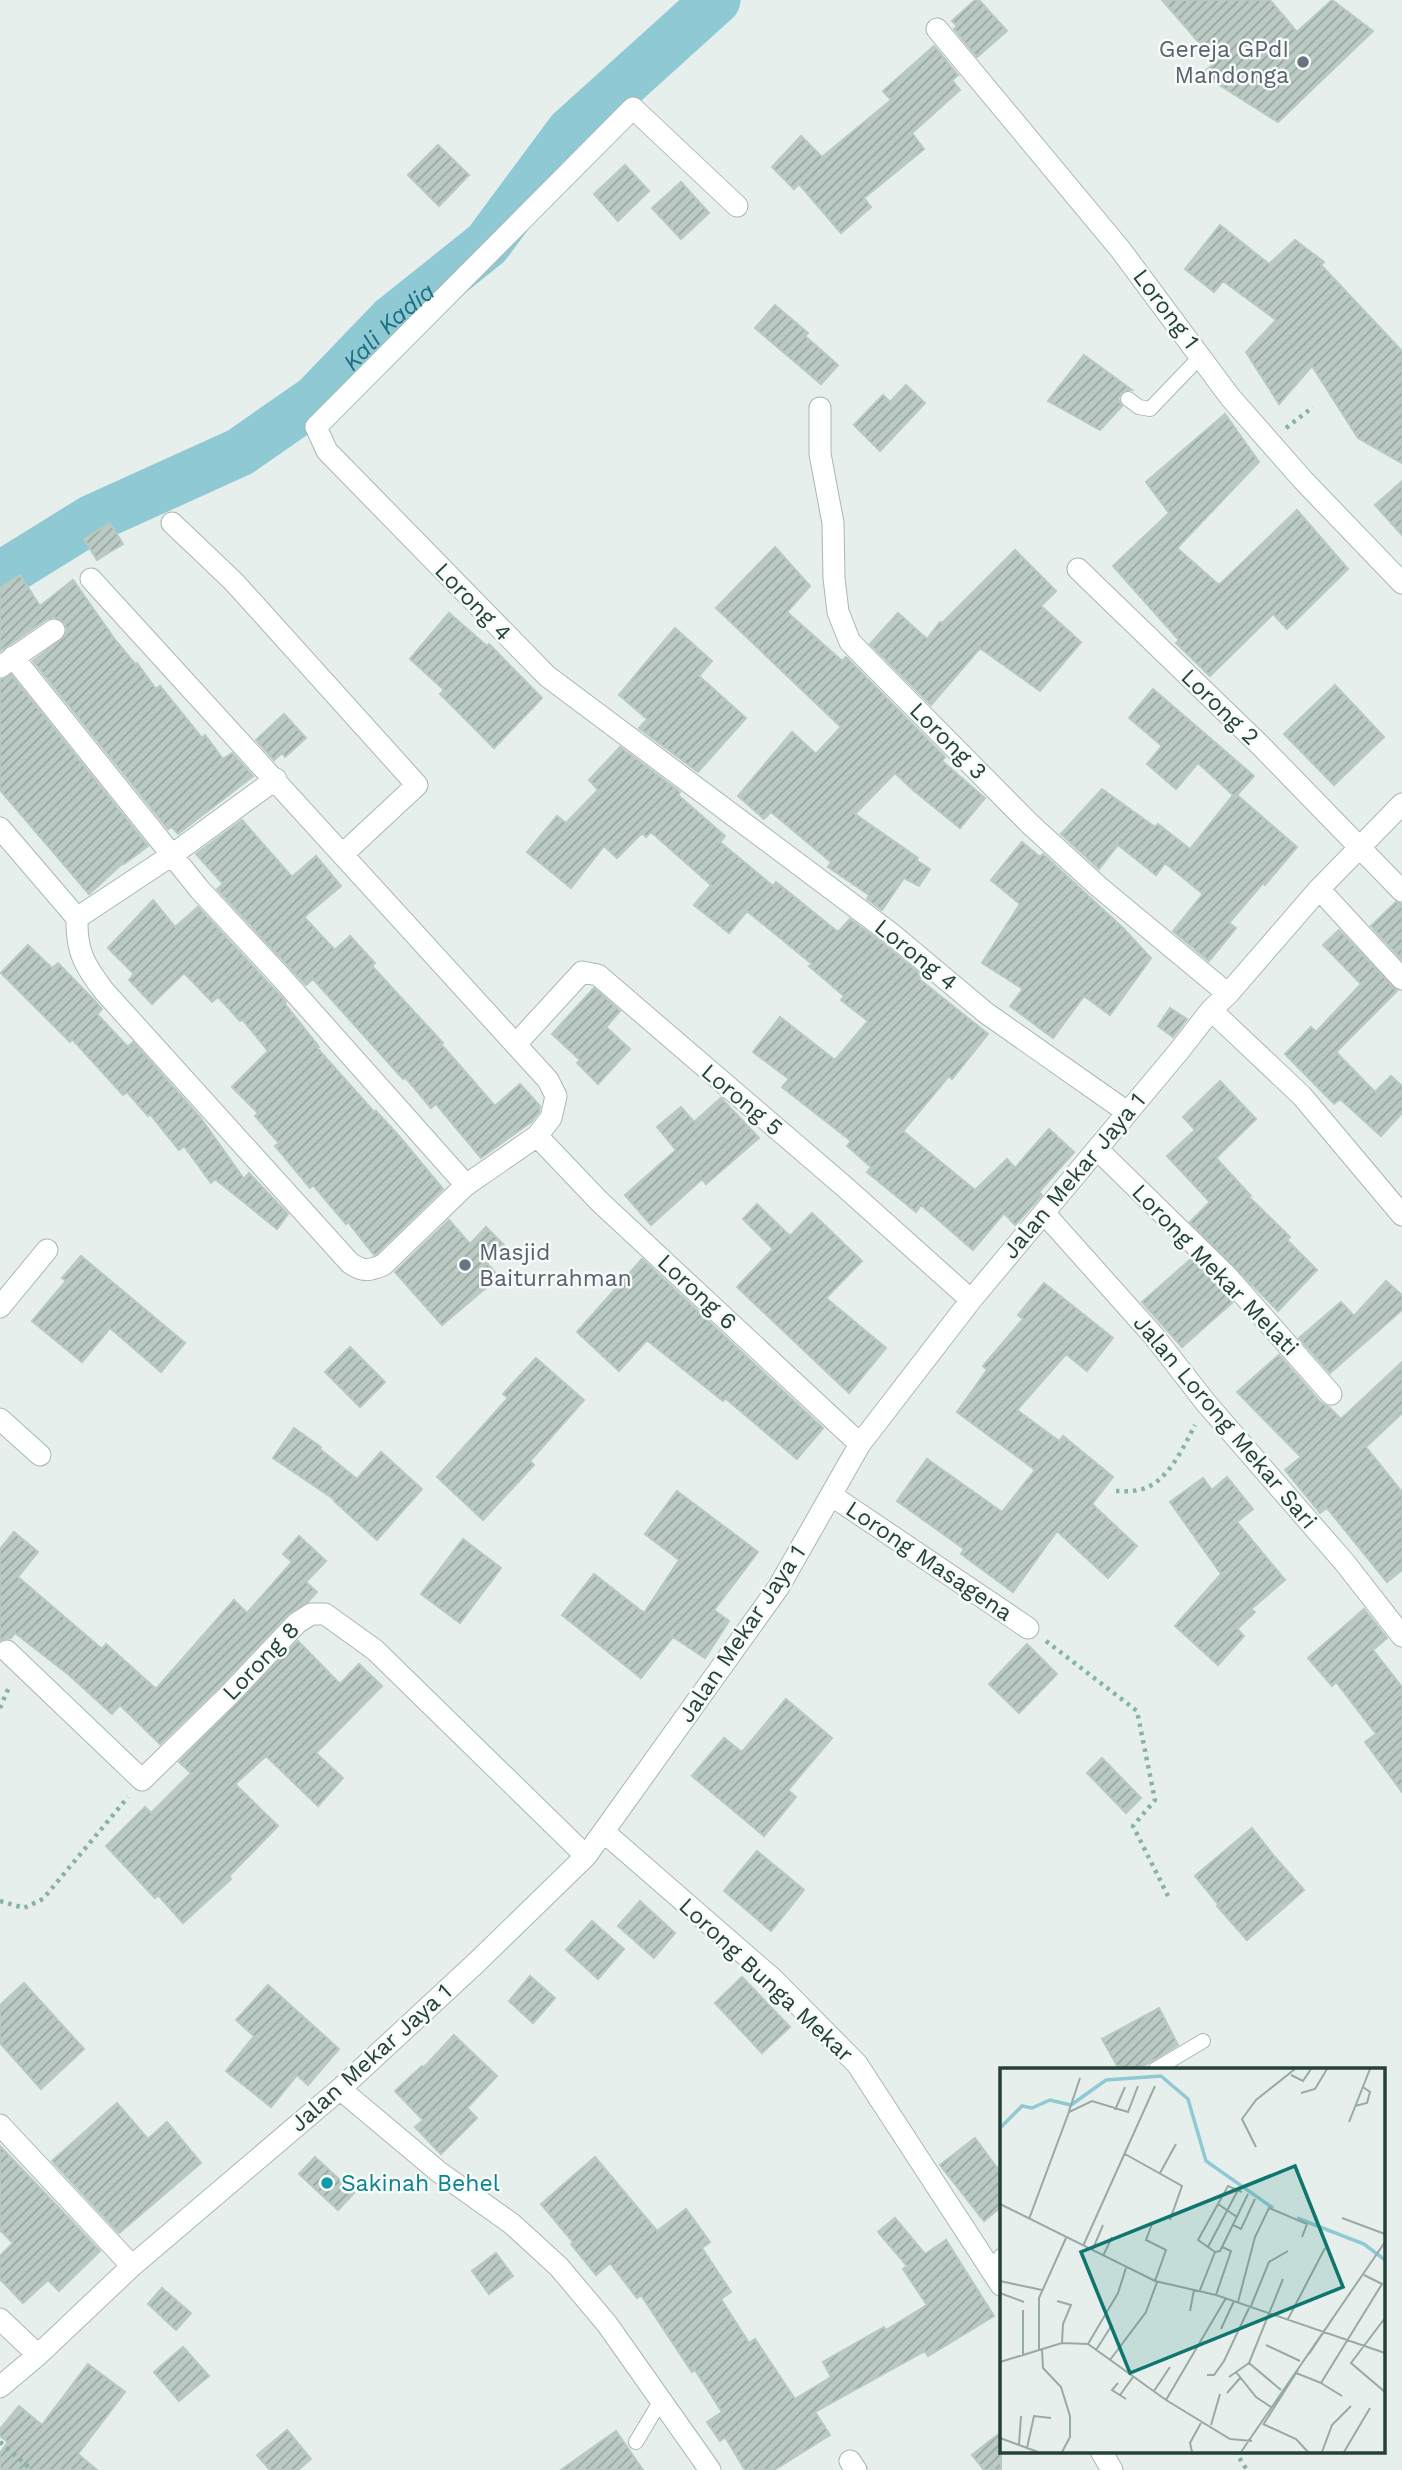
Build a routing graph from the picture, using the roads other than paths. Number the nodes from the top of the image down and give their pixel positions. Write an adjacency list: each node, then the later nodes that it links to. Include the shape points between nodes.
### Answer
1 (937, 29): 3 (street, Lorong 1, via 1104,229)
2 (737, 206): 25 (street, Lorong 4, via 633,108 316,427 327,451 547,676 893,935 986,1013)
3 (1201, 356): 4 (lane, via 1150,409); 9 (street, Lorong 1, via 1230,397)
4 (1128, 399)
5 (820, 408): 22 (street, Lorong 3, via 820,454 833,523 838,612 850,642 1030,824)
6 (172, 523): 16 (street, via 234,582 417,785)
7 (1077, 569): 15 (street, Lorong 2)
8 (91, 579): 12 (street)
9 (1402, 583)
10 (54, 630): 11 (street)
11 (7, 662): 17 (street)
12 (276, 779): 16 (street); 17 (street)
13 (1402, 804): 15 (street, Jalan Mekar Jaya 1)
14 (0, 828): 20 (street)
15 (1360, 847): 18 (street, Jalan Mekar Jaya 1); 19 (street, Lorong 2)
16 (343, 854): 24 (street)
17 (172, 855): 20 (street); 28 (street)
18 (1319, 889): 21 (street); 22 (street, Jalan Mekar Jaya 1)
19 (1402, 891)
20 (77, 918): 28 (street, via 76,941 85,967 350,1263 370,1271 383,1265)
21 (1402, 979)
22 (1227, 994): 23 (street, Jalan Mekar Jaya 1)
23 (1212, 1010): 25 (street, Jalan Mekar Jaya 1); 30 (street, via 1301,1096)
24 (516, 1044): 26 (street, via 556,1096 551,1118); 32 (street, Lorong 5, via 582,972 598,975)
25 (1127, 1112): 27 (street, Jalan Mekar Jaya 1)
26 (537, 1136): 28 (street); 36 (street, Lorong 6, via 600,1202)
27 (1097, 1149): 29 (street, Jalan Mekar Jaya 1); 34 (street, Lorong Mekar Melati, via 1227,1276)
28 (466, 1185)
29 (1044, 1213): 32 (street, Jalan Mekar Jaya 1); 40 (street, Jalan Lorong Mekar Sari, via 1153,1335)
30 (1402, 1215)
31 (47, 1250): 33 (street)
32 (971, 1300): 36 (street, Jalan Mekar Jaya 1)
33 (0, 1307)
34 (1331, 1394)
35 (0, 1419): 37 (street)
36 (860, 1444): 38 (street, Jalan Mekar Jaya 1)
37 (40, 1455)
38 (831, 1495): 39 (street, Lorong Masagena); 42 (street, Jalan Mekar Jaya 1, via 778,1588)
39 (1028, 1628)
40 (1402, 1636)
41 (7, 1651): 43 (street, Lorong 8, via 142,1780 297,1623 320,1613 375,1650)
42 (604, 1832): 43 (street, Jalan Mekar Jaya 1); 49 (street, Lorong Bunga Mekar, via 773,1979 857,2064)
43 (586, 1856): 46 (street, Jalan Mekar Jaya 1)
44 (1203, 2041): 45 (lane)
45 (1158, 2068)
46 (340, 2089): 48 (street, Jalan Mekar Jaya 1); 53 (street, via 439,2172 512,2224 559,2267 607,2324)
47 (0, 2125): 48 (street)
48 (132, 2266): 51 (street, Jalan Mekar Jaya 1)
49 (998, 2269)
50 (0, 2319): 51 (street)
51 (38, 2355): 52 (street, Jalan Mekar Jaya 1)
52 (0, 2387)
53 (660, 2402): 54 (lane); 56 (street)
54 (636, 2442)
55 (1102, 2452): 57 (street)
56 (710, 2470)
57 (1112, 2470)

